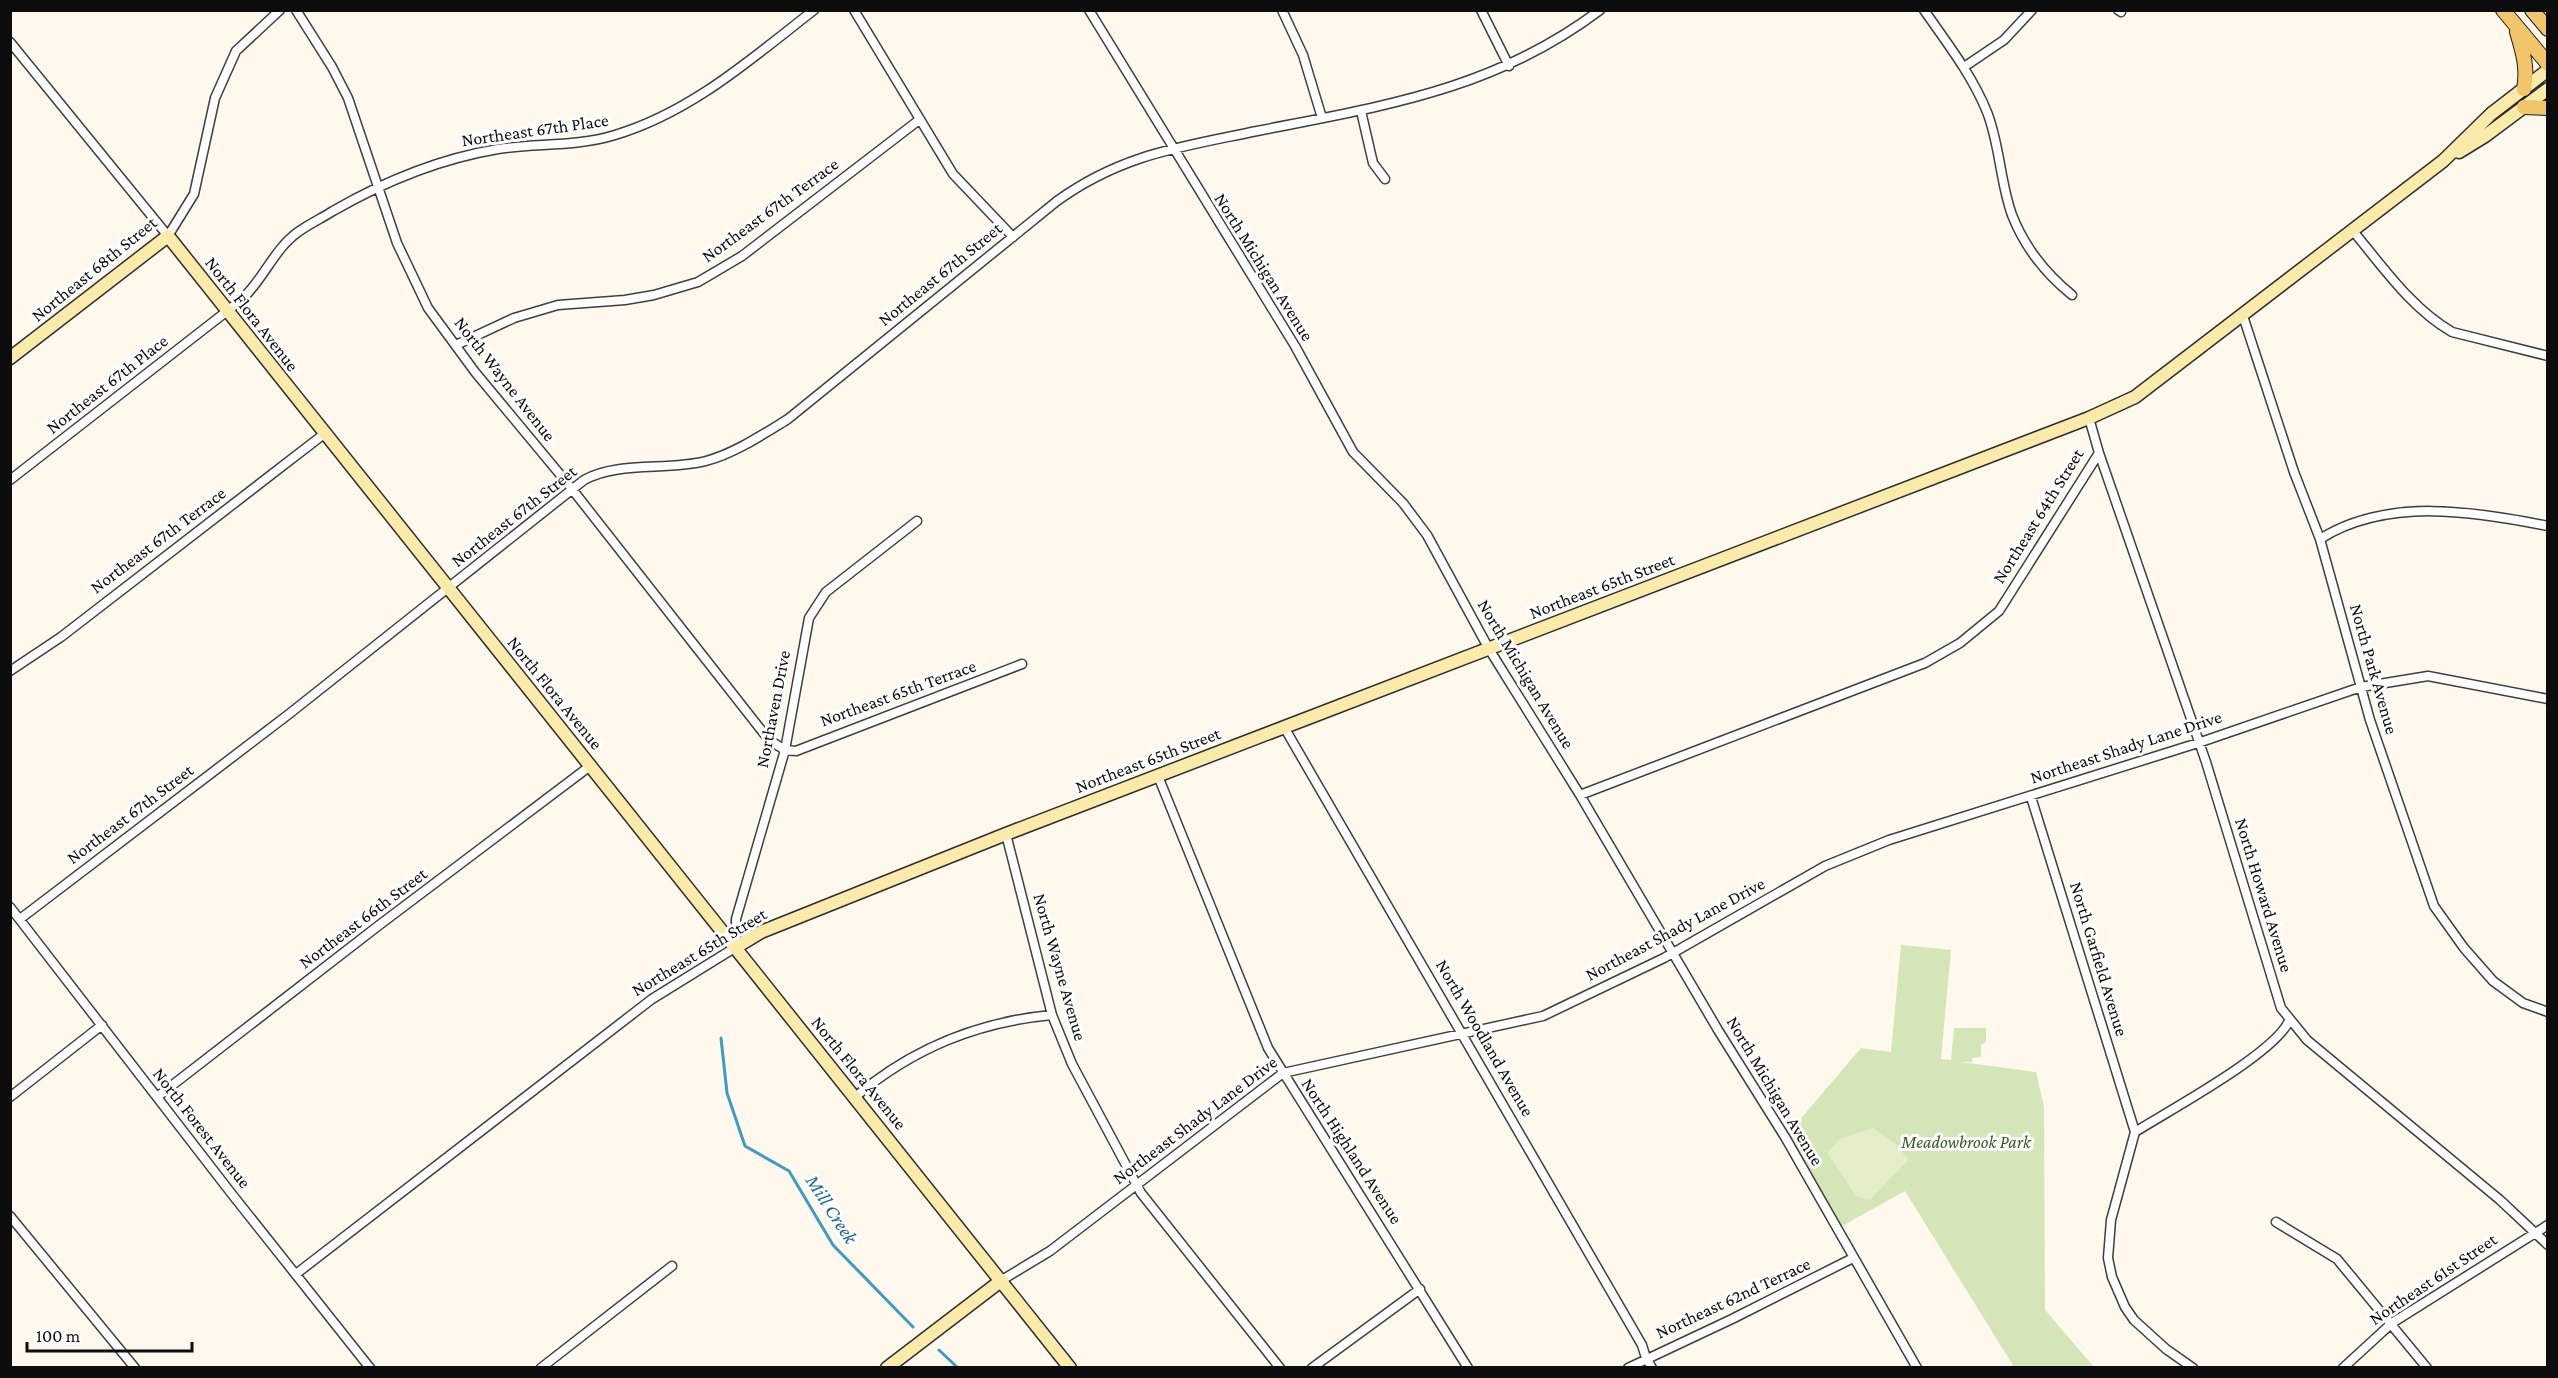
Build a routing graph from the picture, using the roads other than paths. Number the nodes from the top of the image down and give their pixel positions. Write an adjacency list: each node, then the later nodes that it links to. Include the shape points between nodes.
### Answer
1 (279, 10): 32 (street, Northeast 68th Street, via 236,51 215,98 194,194)
2 (296, 10): 30 (street, North Wayne Avenue, via 348,98)
3 (814, 10): 30 (street, Northeast 67th Place, via 720,82 681,108 648,123 594,141 499,149 445,160)
4 (854, 10): 26 (street)
5 (1089, 10): 27 (street, North Michigan Avenue)
6 (1282, 10): 25 (street, via 1303,55)
7 (1481, 10): 17 (street)
8 (1600, 10): 17 (street, Northeast 67th Street, via 1561,38)
9 (1924, 10): 18 (street)
10 (2032, 10): 18 (street, via 2004,40)
11 (2503, 10): 13 (main road)
12 (2532, 10): 14 (main road)
13 (2514, 24): 16 (main road); 20 (main road, via 2526,59)
14 (2547, 29)
15 (10, 42): 32 (street, North Flora Avenue)
16 (2547, 64)
17 (1509, 66): 24 (street, Northeast 67th Street, via 1431,94)
18 (1964, 67): 34 (street, via 1988,114 2012,214 2044,269)
19 (2547, 70): 20 (street)
20 (2524, 88): 28 (street)
21 (2547, 89): 22 (street)
22 (2524, 107): 23 (main road); 28 (street)
23 (2547, 108)
24 (1361, 111): 25 (street, Northeast 67th Street); 29 (street, via 1373,162)
25 (1322, 118): 27 (street, Northeast 67th Street)
26 (919, 120): 33 (street, via 953,174); 37 (street, Northeast 67th Terrace, via 755,246 698,282 654,296 558,305 514,318)
27 (1171, 149): 33 (street, Northeast 67th Street, via 1148,154 1091,178); 49 (street, North Michigan Avenue, via 1295,346 1353,452 1416,518)
28 (2443, 161): 31 (street)
29 (1385, 179)
30 (378, 187): 35 (street, Northeast 67th Place, via 298,232 278,252 251,292); 37 (street, North Wayne Avenue, via 417,289)
31 (2353, 231): 36 (street); 38 (street, via 2412,300 2439,324 2452,332)
32 (168, 236): 35 (street, North Flora Avenue); 39 (street, Northeast 68th Street)
33 (1013, 237): 44 (street, Northeast 67th Street, via 788,419 758,437 705,461 604,471)
34 (2073, 295)
35 (226, 310): 41 (street, North Flora Avenue); 43 (street, Northeast 67th Place)
36 (2243, 316): 40 (street, via 2134,397); 47 (street, North Park Avenue)
37 (456, 345): 44 (street, North Wayne Avenue)
38 (2547, 356)
39 (10, 358)
40 (2089, 417): 42 (street, Northeast 64th Street); 49 (street, Northeast 65th Street)
41 (324, 434): 48 (street, North Flora Avenue); 51 (street, Northeast 67th Terrace, via 61,637)
42 (2099, 453): 55 (street, North Howard Avenue); 59 (street, Northeast 64th Street, via 1999,611 1960,644 1925,663)
43 (10, 480)
44 (573, 490): 48 (street, Northeast 67th Street); 56 (street, North Wayne Avenue, via 769,740)
45 (917, 521): 56 (street, Northaven Drive, via 826,592 812,611)
46 (2547, 526): 47 (street, via 2481,514 2428,512 2374,517 2351,523)
47 (2320, 539): 52 (street, North Park Avenue)
48 (449, 589): 57 (street, North Flora Avenue); 63 (street, Northeast 67th Street)
49 (1489, 649): 54 (street, Northeast 65th Street); 59 (street, North Michigan Avenue)
50 (1022, 664): 56 (street, Northeast 65th Terrace, via 796,750)
51 (10, 671)
52 (2361, 687): 53 (street, Northeast Shady Lane Drive, via 2428,676); 55 (street, Northeast Shady Lane Drive); 66 (street, North Park Avenue, via 2434,906 2493,981 2523,1003)
53 (2547, 699)
54 (1284, 727): 58 (street, Northeast 65th Street); 70 (street, North Woodland Avenue)
55 (2199, 743): 60 (street, Northeast Shady Lane Drive); 68 (street, North Howard Avenue, via 2281,1008)
56 (785, 750): 64 (street, Northaven Drive, via 736,919)
57 (590, 766): 64 (street, North Flora Avenue); 73 (street, Northeast 66th Street)
58 (1158, 776): 61 (street, Northeast 65th Street); 71 (street, North Highland Avenue, via 1269,1048)
59 (1580, 795): 65 (street, North Michigan Avenue)
60 (2031, 796): 65 (street, Northeast Shady Lane Drive, via 1889,840 1825,866); 75 (street, North Garfield Avenue)
61 (1006, 834): 64 (street, Northeast 65th Street, via 760,932); 67 (street, North Wayne Avenue)
62 (10, 907): 63 (street, North Forest Avenue)
63 (20, 919): 69 (street, North Forest Avenue)
64 (736, 947): 74 (street, North Flora Avenue); 84 (street, Northeast 65th Street, via 652,999)
65 (1672, 953): 70 (street, Northeast Shady Lane Drive, via 1543,1016); 82 (street, North Michigan Avenue, via 1791,1146)
66 (2547, 1012)
67 (1052, 1015): 74 (street, via 1003,1022 943,1041 887,1070); 76 (street, North Wayne Avenue, via 1072,1064)
68 (2289, 1021): 75 (street, via 2285,1031 2263,1049); 80 (street, North Howard Avenue)
69 (102, 1025): 72 (street); 73 (street, North Forest Avenue)
70 (1463, 1034): 71 (street, Northeast Shady Lane Drive); 88 (street, North Woodland Avenue)
71 (1283, 1073): 76 (street, Northeast Shady Lane Drive); 86 (street, North Highland Avenue)
72 (10, 1096)
73 (157, 1097): 84 (street, North Forest Avenue)
74 (855, 1097): 85 (street, North Flora Avenue)
75 (2135, 1132): 100 (street, via 2109,1228 2112,1276 2134,1320)
76 (1136, 1186): 85 (street, Northeast Shady Lane Drive, via 1050,1251); 94 (street, North Wayne Avenue)
77 (10, 1216): 89 (street)
78 (2276, 1222): 87 (street, via 2337,1259)
79 (2547, 1225): 80 (street, Northeast 61st Street)
80 (2533, 1231): 81 (street, North Howard Avenue); 87 (street, Northeast 61st Street)
81 (2547, 1245)
82 (1853, 1258): 88 (street, Northeast 62nd Terrace); 99 (street, North Michigan Avenue)
83 (672, 1266): 91 (street)
84 (296, 1274): 90 (street, North Forest Avenue)
85 (1002, 1280): 92 (street, Northeast Shady Lane Drive); 93 (street, North Flora Avenue)
86 (1420, 1289): 95 (street); 96 (street, North Highland Avenue)
87 (2392, 1323): 101 (street, Northeast 61st Street); 102 (street)
88 (1646, 1358): 97 (street, Northeast 62nd Terrace); 98 (street, North Woodland Avenue)
89 (135, 1368)
90 (370, 1368)
91 (541, 1368)
92 (887, 1368)
93 (1070, 1368)
94 (1280, 1368)
95 (1312, 1368)
96 (1468, 1368)
97 (1628, 1368)
98 (1652, 1368)
99 (1917, 1368)
100 (2193, 1368)
101 (2343, 1368)
102 (2427, 1368)

